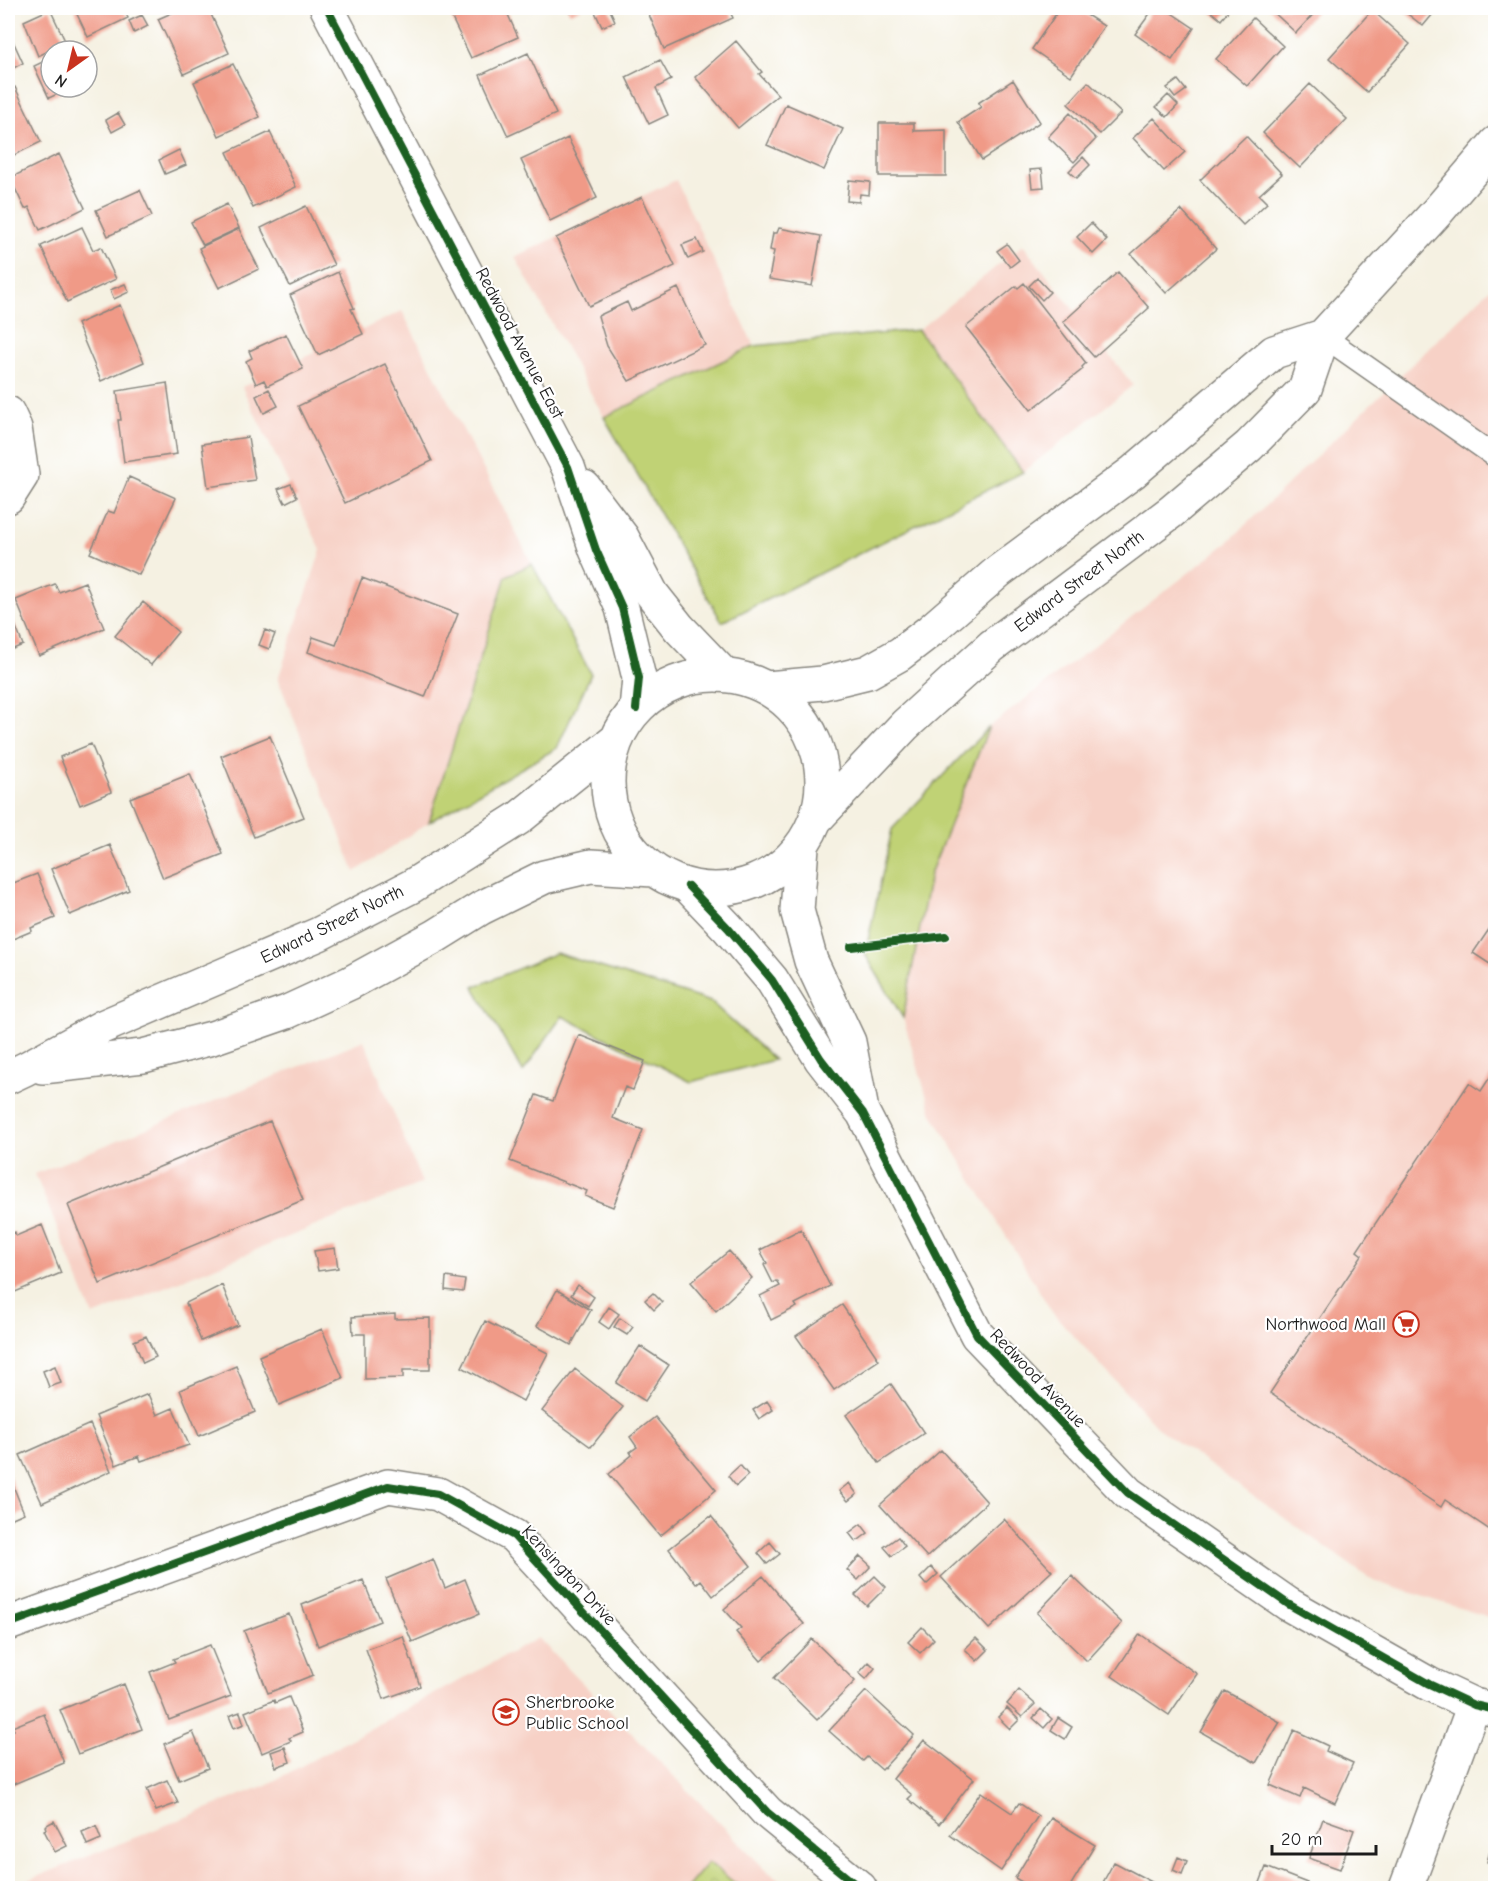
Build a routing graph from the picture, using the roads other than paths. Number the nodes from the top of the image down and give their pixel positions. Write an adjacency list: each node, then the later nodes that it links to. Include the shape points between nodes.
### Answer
1 (327, 8): 6 (street, Redwood Avenue East)
2 (1496, 143): 3 (street, Edward Street North)
3 (1323, 336): 5 (lane); 9 (street, Edward Street North, via 1274,352 1133,472 999,571 900,654 868,672 834,681); 12 (street, Edward Street North, via 1305,389 1249,446 1172,512 992,646 905,724)
4 (8, 413): 7 (street, via 15,428 22,475)
5 (1496, 457)
6 (568, 466): 8 (street, Redwood Avenue East, via 622,537 652,594); 10 (street, Redwood Avenue East, via 596,550 622,608 639,678)
7 (8, 497)
8 (724, 675): 9 (street); 10 (street, via 692,677 661,689)
9 (767, 688): 12 (street, via 791,706 810,730 820,758 823,789)
10 (636, 709): 11 (street)
11 (616, 740): 14 (street, via 608,775 612,812 628,844); 16 (street, Edward Street North, via 519,818 412,886 319,934 102,1027)
12 (817, 818): 13 (street)
13 (802, 847): 15 (street, via 779,869 751,884 720,890); 17 (street, Redwood Avenue, via 797,910 811,961 849,1042)
14 (653, 870): 15 (street); 16 (street, Edward Street North, via 591,866 544,877 513,890 350,983 287,1011 212,1038 142,1056)
15 (688, 886): 17 (street, Redwood Avenue, via 772,980 821,1059)
16 (16, 1073)
17 (862, 1113): 19 (street, Redwood Avenue, via 977,1335 1128,1493 1288,1604 1429,1684)
18 (8, 1624): 20 (street, Kensington Drive, via 388,1486 438,1494 514,1536 767,1812)
19 (1485, 1708): 21 (street)
20 (860, 1888)
21 (1406, 1888)

